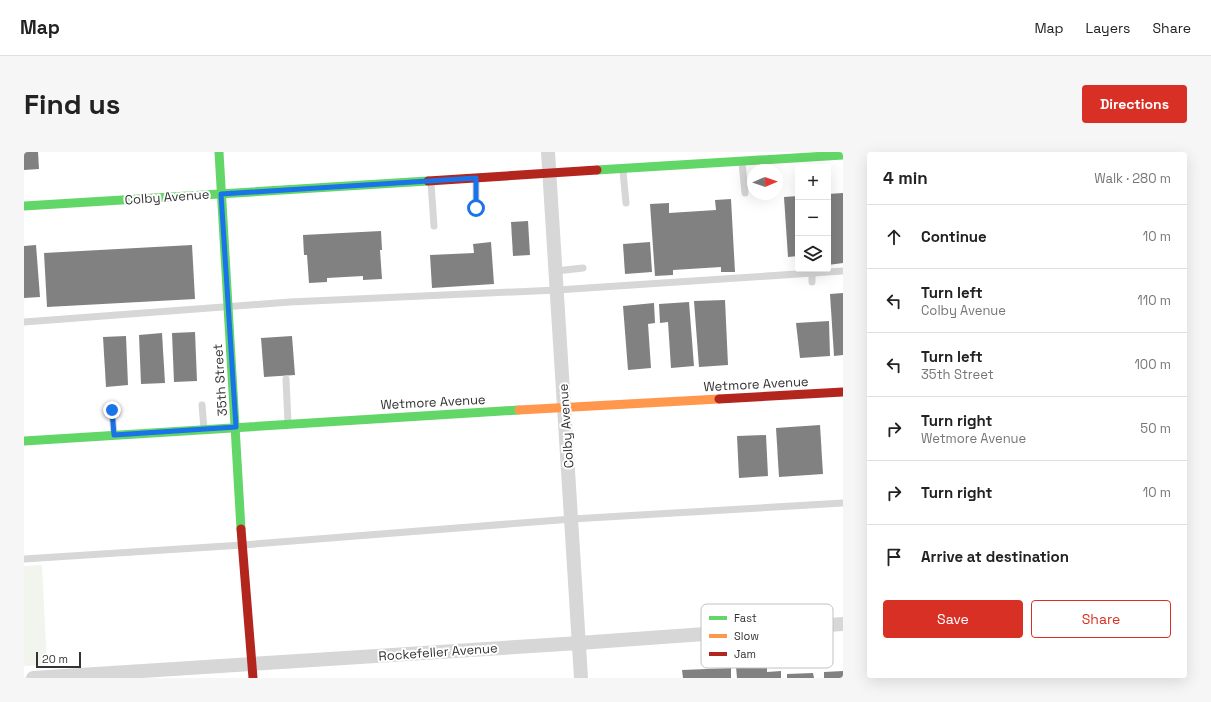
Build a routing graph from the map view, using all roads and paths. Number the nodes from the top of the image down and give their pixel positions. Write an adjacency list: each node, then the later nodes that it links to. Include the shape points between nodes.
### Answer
1 (219, 152): 10 (street, 35th Street)
2 (548, 152): 6 (street)
3 (843, 154): 4 (street, Colby Avenue, via 771,162)
4 (742, 161): 5 (street, Colby Avenue); 9 (lane)
5 (623, 168): 6 (street, Colby Avenue); 11 (lane)
6 (550, 173): 7 (street, Colby Avenue); 16 (street, Colby Avenue)
7 (476, 178): 8 (street, Colby Avenue); 13 (lane)
8 (431, 181): 10 (street, Colby Avenue); 14 (lane)
9 (745, 193)
10 (221, 194): 12 (street, Colby Avenue); 21 (street, 35th Street)
11 (626, 203)
12 (24, 206)
13 (476, 208)
14 (434, 226)
15 (583, 268): 16 (lane)
16 (556, 271): 20 (street, Colby Avenue)
17 (843, 271): 18 (lane)
18 (812, 273): 19 (lane); 20 (lane)
19 (812, 282)
20 (557, 290): 21 (lane); 26 (street, Colby Avenue)
21 (228, 306): 22 (lane); 29 (street, 35th Street)
22 (24, 322)
23 (286, 379): 28 (lane)
24 (843, 392): 26 (street, Wetmore Avenue)
25 (202, 405): 30 (lane)
26 (564, 407): 28 (street, Wetmore Avenue); 34 (street, Colby Avenue)
27 (112, 410): 31 (lane)
28 (288, 424): 29 (street, Wetmore Avenue)
29 (236, 427): 30 (street, Wetmore Avenue); 35 (street, 35th Street)
30 (204, 429): 31 (street, Wetmore Avenue)
31 (114, 435): 32 (street, Wetmore Avenue)
32 (24, 441)
33 (843, 503): 34 (lane)
34 (572, 519): 35 (lane); 40 (street, Colby Avenue)
35 (242, 545): 36 (lane); 41 (street, 35th Street)
36 (24, 559)
37 (843, 624): 38 (street, Rockefeller Avenue)
38 (833, 625)
39 (701, 634): 40 (street, Rockefeller Avenue)
40 (579, 643): 41 (street, Rockefeller Avenue); 43 (street, Colby Avenue)
41 (252, 671): 42 (street, Rockefeller Avenue)
42 (33, 678)
43 (582, 678)

